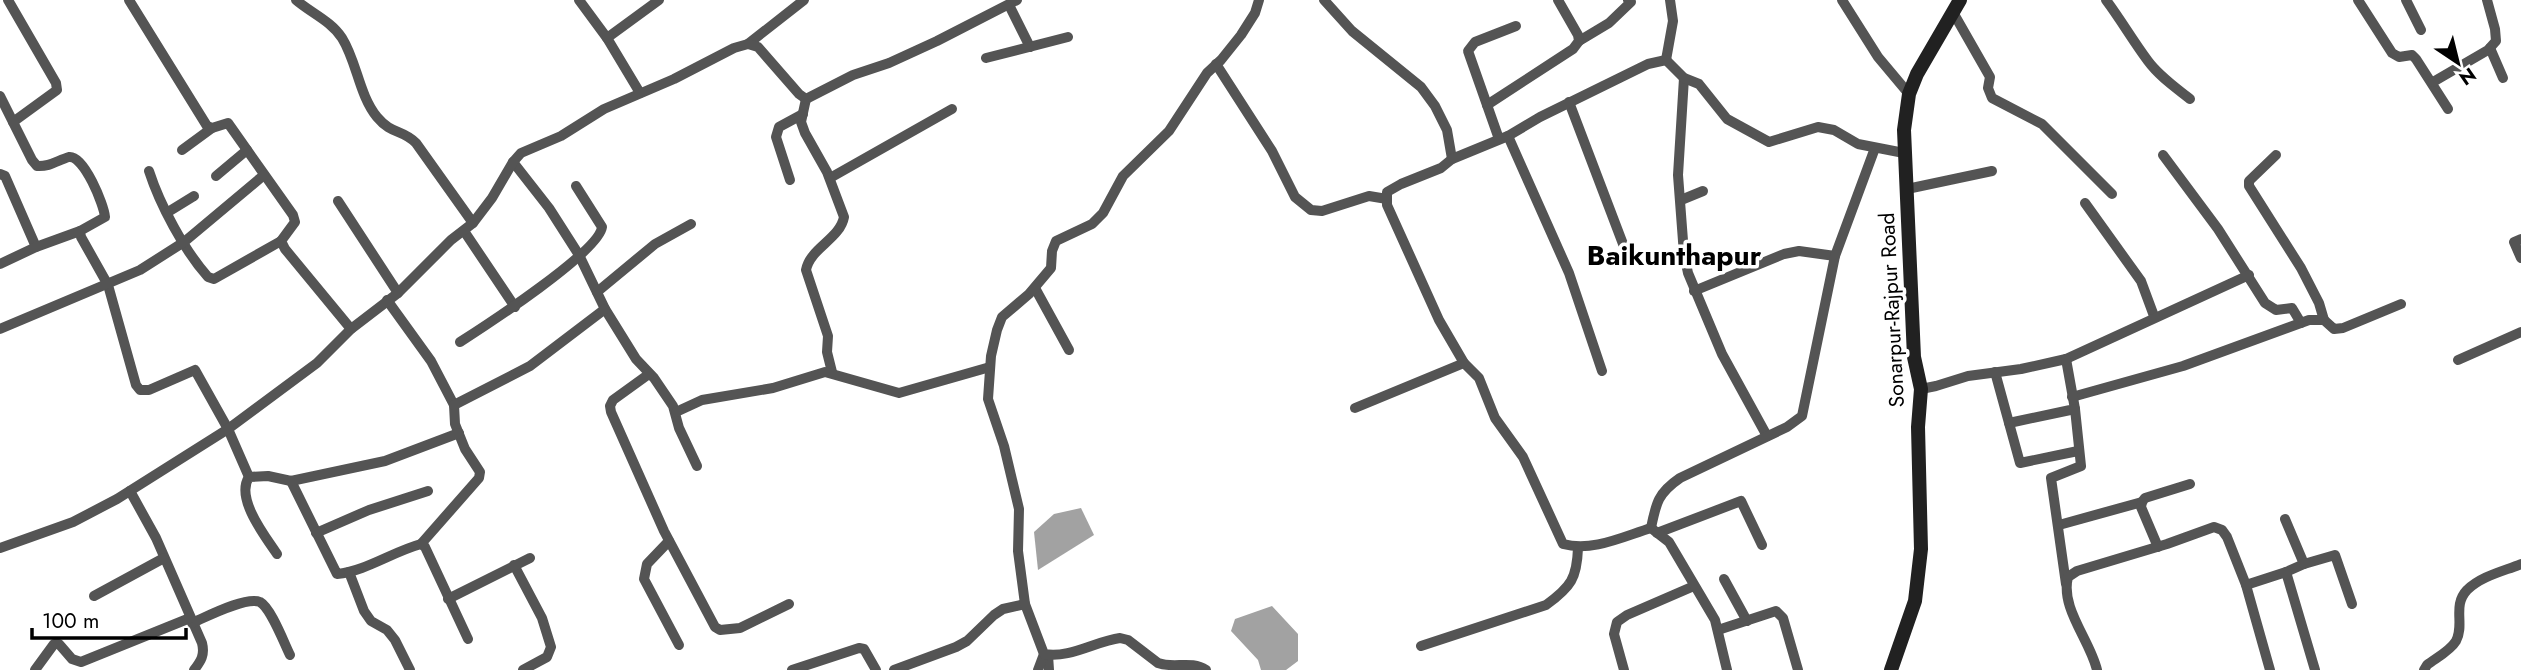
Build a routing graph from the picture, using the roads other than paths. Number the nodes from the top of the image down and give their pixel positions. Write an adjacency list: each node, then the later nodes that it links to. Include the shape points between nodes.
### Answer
1 (8, 0): 43 (street, via 57,90)
2 (129, 0): 44 (street, via 200,117)
3 (296, 0): 72 (street, via 342,38 375,115 394,133 407,134 416,143)
4 (659, 0): 22 (street)
5 (804, 0): 24 (street)
6 (1259, 0): 29 (street, via 1241,35)
7 (1324, 0): 52 (street, via 1352,32 1421,88 1447,130)
8 (1558, 0): 23 (street)
9 (1628, 0): 23 (street, via 1631,2 1609,23)
10 (1670, 0): 28 (street, via 1673,20)
11 (1842, 0): 34 (street, via 1878,57)
12 (2106, 0): 37 (street, via 2149,62)
13 (2358, 0): 32 (street, via 2392,53 2412,55)
14 (2406, 0): 20 (street)
15 (2487, 0): 26 (street, via 2496,29 2496,41)
16 (585, 2): 22 (street)
17 (1013, 3): 25 (street); 36 (street)
18 (1957, 7): 34 (main road, Sonarpur-Rajpur Road); 64 (street, via 1990,77 1987,88 1992,98 2042,124)
19 (1516, 26): 39 (street, via 1469,47)
20 (2421, 30)
21 (1068, 37): 25 (street)
22 (607, 38): 33 (street)
23 (1579, 41): 39 (street, via 1551,65)
24 (748, 44): 33 (street); 36 (street, via 764,52)
25 (1030, 47): 27 (street)
26 (2490, 48): 31 (street); 32 (street)
27 (986, 58)
28 (1667, 60): 30 (street); 38 (street, via 1648,64)
29 (1216, 64): 66 (street, via 1272,151 1295,197 1311,210 1322,211 1369,196); 85 (street, via 1168,131 1123,176 1103,212 1092,224 1056,241 1051,268)
30 (1684, 78): 46 (street, via 1699,84 1727,119 1769,142 1818,127); 67 (street, via 1678,150)
31 (2503, 78)
32 (2433, 82): 41 (street)
33 (640, 93): 53 (street, via 521,153)
34 (1909, 94): 49 (main road, Sonarpur-Rajpur Road)
35 (0, 96): 43 (street)
36 (806, 99): 42 (street)
37 (2190, 99)
38 (1569, 102): 45 (street); 77 (street)
39 (1487, 105): 45 (street)
40 (952, 109): 59 (street)
41 (2448, 109)
42 (803, 114): 59 (street, via 805,133); 60 (street, via 779,127 776,137)
43 (13, 121): 73 (street, via 37,166 70,157 84,166 105,217)
44 (212, 128): 47 (street); 48 (street, via 228,123)
45 (1504, 137): 52 (street); 105 (street, via 1569,273)
46 (1875, 148): 49 (street); 80 (street)
47 (182, 150)
48 (247, 150): 57 (street); 58 (street)
49 (1904, 153): 62 (main road, Sonarpur-Rajpur Road)
50 (2163, 155): 83 (street)
51 (2276, 155): 94 (street, via 2249,186 2301,268)
52 (1452, 159): 66 (street, via 1441,169 1387,192)
53 (513, 162): 72 (street); 79 (street)
54 (149, 171): 70 (street)
55 (1992, 171): 62 (street)
56 (0, 174): 78 (street, via 5,176)
57 (264, 175): 75 (street, via 295,222); 76 (street)
58 (216, 176)
59 (830, 178): 106 (street, via 843,211 842,223 808,261 806,270 828,336)
60 (790, 180)
61 (576, 186): 79 (street, via 603,227)
62 (1907, 189): 109 (main road, Sonarpur-Rajpur Road, via 1914,357)
63 (1703, 191): 67 (street)
64 (2112, 194)
65 (194, 196): 70 (street)
66 (1387, 199): 103 (street, via 1439,320)
67 (1681, 200): 86 (street, via 1684,254)
68 (338, 201): 87 (street)
69 (2085, 204): 93 (street, via 2141,281)
70 (168, 212): 76 (street)
71 (691, 224): 88 (street, via 654,244)
72 (468, 227): 87 (street); 91 (street)
73 (80, 231): 78 (street); 84 (street)
74 (2521, 239): 81 (street, via 2514,242)
75 (281, 241): 76 (street, via 214,279); 97 (street)
76 (184, 242): 84 (street)
77 (1623, 244)
78 (36, 247): 82 (street)
79 (579, 255): 88 (street); 91 (street)
80 (1835, 256): 86 (street, via 1799,251 1784,254); 117 (street, via 1802,416)
81 (2521, 258)
82 (0, 264)
83 (2249, 275): 93 (street); 95 (street, via 2265,303 2276,310 2292,308)
84 (108, 285): 96 (street); 115 (street, via 136,385 149,390 195,370)
85 (1034, 288): 100 (street); 104 (street, via 1002,317)
86 (1694, 291): 117 (street)
87 (398, 292): 89 (street)
88 (597, 292): 92 (street)
89 (387, 300): 97 (street); 111 (street, via 431,361)
90 (2401, 304): 94 (street, via 2343,328 2333,329)
91 (515, 307): 99 (street)
92 (605, 309): 108 (street); 111 (street, via 530,366)
93 (2154, 316): 101 (street)
94 (2324, 320): 95 (street)
95 (2301, 323): 110 (street)
96 (0, 329)
97 (351, 329): 115 (street, via 317,363)
98 (2521, 332): 102 (street)
99 (460, 342)
100 (1069, 350)
101 (2066, 359): 107 (street); 110 (street)
102 (2458, 360)
103 (1464, 363): 112 (street); 135 (street, via 1479,378 1495,418 1523,457 1563,544)
104 (990, 367): 106 (street, via 899,393); 151 (street, via 988,398 1019,509 1018,551)
105 (1602, 371)
106 (832, 372): 113 (street, via 702,400)
107 (1994, 372): 109 (street); 114 (street)
108 (649, 374): 113 (street); 130 (street, via 610,406)
109 (1922, 389): 174 (main road, Sonarpur-Rajpur Road, via 1918,427 1921,549 1915,601)
110 (2074, 403): 114 (street); 118 (street)
111 (454, 405): 116 (street)
112 (1356, 408)
113 (676, 412): 119 (street)
114 (2009, 423): 118 (street, via 2020,463)
115 (228, 429): 120 (street); 124 (street)
116 (459, 433): 121 (street, via 385,461); 131 (street, via 479,478)
117 (1767, 436): 128 (street, via 1668,486 1659,497)
118 (2078, 451): 127 (street, via 2081,466 2051,478)
119 (697, 466)
120 (249, 477): 121 (street); 136 (street, via 245,497)
121 (291, 481): 129 (street)
122 (2190, 484): 125 (street)
123 (428, 491): 129 (street)
124 (130, 492): 134 (street, via 73,522); 137 (street)
125 (2142, 502): 127 (street); 133 (street)
126 (2285, 519): 139 (street)
127 (2059, 525): 145 (street)
128 (1654, 530): 132 (street, via 1741,501); 135 (street); 147 (street, via 1669,542)
129 (316, 533): 142 (street, via 337,573)
130 (670, 541): 150 (street, via 720,630 740,628); 157 (street, via 647,564 644,579)
131 (421, 544): 142 (street); 149 (street)
132 (1762, 545)
133 (2158, 547): 145 (street, via 2077,570); 146 (street, via 2214,527 2222,530)
134 (0, 548)
135 (1578, 548): 158 (street, via 1574,578 1546,605)
136 (277, 554)
137 (164, 558): 148 (street); 153 (street)
138 (530, 558): 141 (street)
139 (2304, 564): 143 (street); 152 (street, via 2335,555)
140 (2521, 564): 178 (street, via 2466,590 2458,604 2455,642)
141 (514, 565): 149 (street); 164 (street, via 542,618 551,647 547,657)
142 (349, 572): 163 (street, via 364,611 395,640)
143 (2286, 572): 146 (street); 177 (street)
144 (1724, 579): 154 (street)
145 (2066, 584): 175 (street, via 2073,615)
146 (2246, 585): 176 (street)
147 (1694, 586): 155 (street); 171 (street, via 1617,622 1614,635)
148 (94, 596)
149 (448, 599): 156 (street)
150 (789, 604)
151 (1025, 604): 160 (street); 167 (street, via 1003,609 956,647)
152 (2352, 604)
153 (191, 620): 159 (street, via 236,604 260,602); 161 (street, via 81,662 54,644); 162 (street, via 204,652)
154 (1747, 621): 155 (street); 173 (street, via 1780,613)
155 (1718, 630): 172 (street)
156 (468, 639)
157 (679, 645)
158 (1420, 646)
159 (290, 655)
160 (1046, 655): 168 (street); 169 (street); 170 (street, via 1121,638 1158,663 1200,665)
161 (35, 670)
162 (194, 670)
163 (410, 670)
164 (523, 670)
165 (792, 670): 166 (street, via 859,648)
166 (876, 670)
167 (894, 670)
168 (1038, 670)
169 (1049, 670)
170 (1206, 670)
171 (1624, 670)
172 (1727, 670)
173 (1798, 670)
174 (1891, 670)
175 (2097, 670)
176 (2270, 670)
177 (2315, 670)
178 (2424, 670)

